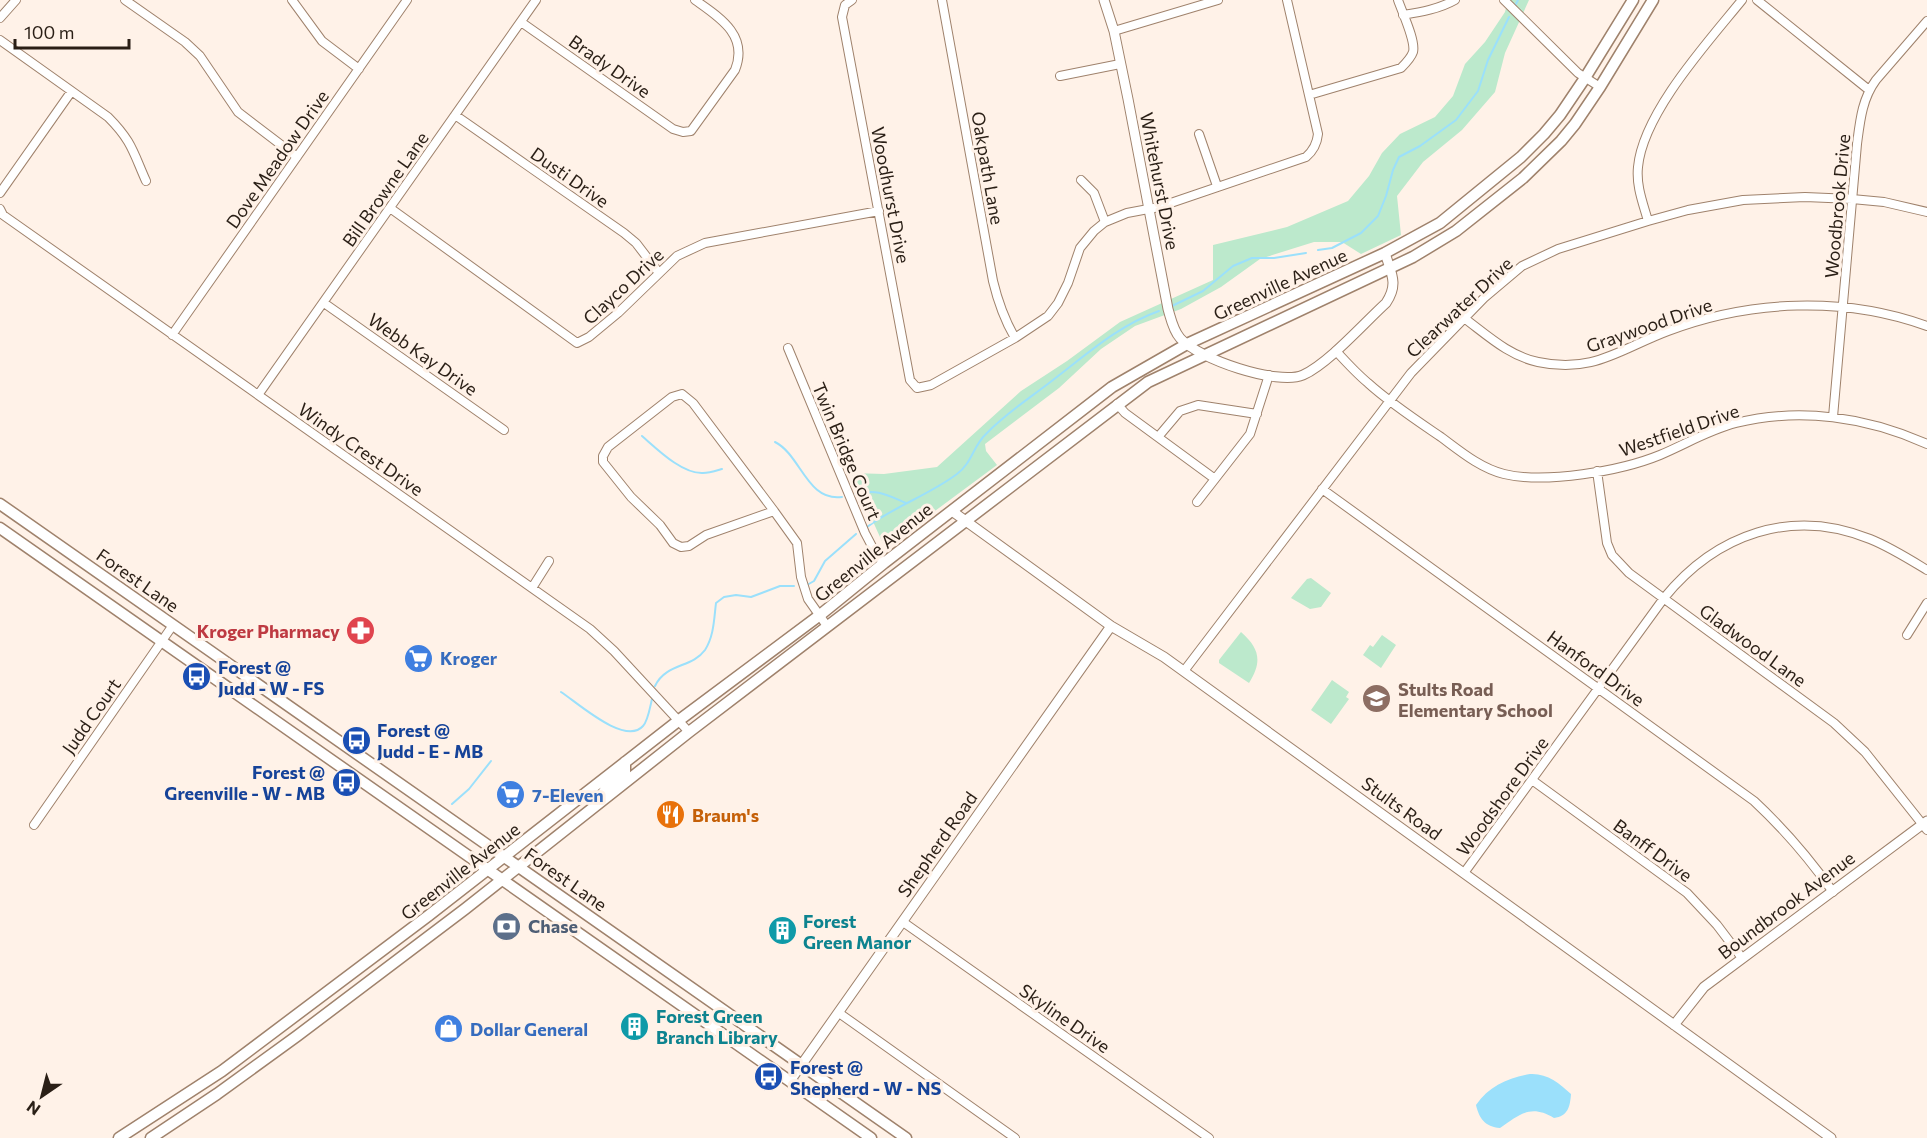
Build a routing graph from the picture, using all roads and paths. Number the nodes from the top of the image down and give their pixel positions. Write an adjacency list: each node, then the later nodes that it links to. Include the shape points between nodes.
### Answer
1 (16, 0): 20 (street)
2 (125, 0): 35 (street, via 185,42 200,56 237,112)
3 (292, 0): 26 (street, via 322,41)
4 (407, 0): 26 (street, Dove Meadow Drive)
5 (537, 0): 22 (street, Bill Browne Lane)
6 (695, 0): 22 (street, Brady Drive, via 725,21 734,34 738,61 691,131 673,129)
7 (942, 0): 56 (street, Oakpath Lane, via 993,281 998,303)
8 (1104, 0): 23 (street, Whitehurst Drive)
9 (1218, 0): 23 (street)
10 (1287, 0): 32 (street)
11 (1398, 0): 19 (street)
12 (1455, 0): 19 (street, via 1446,6)
13 (1504, 0): 28 (street)
14 (1633, 0): 28 (main road, Greenville Avenue)
15 (1653, 0): 29 (main road, Greenville Avenue)
16 (1742, 0): 46 (street, via 1685,73 1648,132 1639,156 1637,178)
17 (1757, 0): 30 (street)
18 (848, 3): 44 (street, Woodhurst Drive, via 842,17)
19 (1403, 15): 32 (street, via 1413,51 1401,68)
20 (0, 18)
21 (1927, 21): 30 (street, Woodbrook Drive)
22 (521, 22): 33 (street, Bill Browne Lane)
23 (1114, 31): 25 (street, Whitehurst Drive)
24 (0, 40): 31 (street)
25 (1120, 64): 27 (street); 42 (street, Whitehurst Drive)
26 (358, 69): 35 (street, Dove Meadow Drive)
27 (1060, 76)
28 (1585, 78): 29 (street); 48 (main road, Greenville Avenue, via 1560,116 1521,157 1440,223)
29 (1600, 87): 49 (main road, Greenville Avenue, via 1568,132 1523,178 1447,238)
30 (1869, 90): 40 (street, Woodbrook Drive, via 1860,120)
31 (71, 92): 37 (street, via 108,117 126,137); 39 (street)
32 (1309, 95): 38 (street, via 1318,134 1311,153)
33 (455, 115): 41 (street, Bill Browne Lane); 50 (street, Dusti Drive, via 624,233)
34 (1198, 134): 38 (street)
35 (297, 156): 55 (street, Dove Meadow Drive)
36 (1081, 180): 47 (street, via 1094,193)
37 (146, 181)
38 (1217, 186): 42 (street)
39 (0, 193)
40 (1852, 199): 45 (street, Clearwater Drive); 46 (street, Clearwater Drive, via 1743,200); 52 (street, Woodbrook Drive)
41 (390, 208): 50 (street, Clayco Drive, via 577,343 589,338); 51 (street, Bill Browne Lane)
42 (1149, 208): 47 (street); 57 (street, Whitehurst Drive, via 1168,309 1176,332)
43 (0, 209): 55 (street, Windy Crest Drive, via 3,215)
44 (879, 212): 50 (street, Clayco Drive, via 712,242 677,256); 56 (street, Woodhurst Drive, via 910,380 917,388 931,385)
45 (1927, 212)
46 (1648, 221): 53 (street, Clearwater Drive, via 1558,249 1522,266)
47 (1105, 222): 56 (street, via 1080,248 1068,284 1053,309)
48 (1385, 253): 49 (street, Whitehurst Drive); 57 (main road, Greenville Avenue)
49 (1389, 267): 59 (street, Whitehurst Drive, via 1394,287 1391,296); 60 (main road, Greenville Avenue)
50 (659, 273)
51 (324, 303): 62 (street, Bill Browne Lane); 67 (street, Webb Kay Drive)
52 (1843, 307): 53 (street, Graywood Drive, via 1807,305 1736,312 1667,331 1610,358 1573,365 1520,357); 54 (street, Graywood Drive); 66 (street, Woodbrook Drive)
53 (1464, 318): 63 (street, Clearwater Drive)
54 (1927, 326)
55 (172, 335): 62 (street, Windy Crest Drive)
56 (1015, 338)
57 (1187, 344): 60 (street, Whitehurst Drive); 75 (main road, Greenville Avenue, via 1112,387)
58 (788, 348): 82 (street, Twin Bridge Court, via 865,533)
59 (1336, 351): 61 (street, Whitehurst Drive, via 1304,375); 63 (street, Westfield Drive)
60 (1203, 355): 61 (street, Whitehurst Drive); 64 (main road, Greenville Avenue, via 1160,375)
61 (1269, 375): 65 (street)
62 (258, 395): 84 (street, Windy Crest Drive)
63 (1389, 400): 70 (street, Westfield Drive, via 1468,457 1503,474 1545,478); 72 (street, Clearwater Drive)
64 (1117, 404): 68 (street); 77 (main road, Greenville Avenue)
65 (1257, 414): 68 (street, via 1198,405 1180,411); 71 (street, via 1250,434)
66 (1833, 417): 69 (street, Westfield Drive, via 1875,425); 70 (street, Westfield Drive, via 1770,417 1736,423 1645,460)
67 (504, 430)
68 (1158, 437): 71 (street)
69 (1927, 444)
70 (1597, 471): 85 (street, Gladwood Lane, via 1606,543 1612,555 1629,573)
71 (1215, 479): 73 (street)
72 (1322, 489): 93 (street, Clearwater Drive); 95 (street, Hanford Drive)
73 (1197, 502)
74 (0, 504): 78 (main road, Forest Lane)
75 (952, 510): 77 (street, Stults Road); 82 (main road, Greenville Avenue)
76 (774, 512): 76 (street, via 693,403 682,394 672,397 608,447 603,456 603,462 631,497 660,525 672,543 681,547); 87 (street, via 797,543 805,592)
77 (965, 520): 89 (main road, Greenville Avenue); 90 (street, Stults Road)
78 (28, 523): 80 (main road); 88 (main road, Forest Lane)
79 (0, 528): 80 (main road, Forest Lane)
80 (17, 540): 92 (main road, Forest Lane)
81 (549, 561): 84 (street)
82 (884, 563): 87 (main road, Greenville Avenue)
83 (1927, 570): 85 (street, Woodshore Drive, via 1888,547 1848,531 1815,526 1778,527 1736,540 1712,554)
84 (532, 588): 97 (street, Windy Crest Drive, via 590,629)
85 (1664, 598): 95 (street, Woodshore Drive); 107 (street, Gladwood Lane, via 1834,723)
86 (1927, 603): 91 (street)
87 (820, 615): 89 (street); 97 (main road, Greenville Avenue)
88 (173, 625): 92 (street, Judd Court); 94 (main road, Forest Lane)
89 (827, 626): 98 (main road, Greenville Avenue)
90 (1111, 626): 93 (street, Stults Road); 114 (street, Shepherd Road)
91 (1907, 635)
92 (162, 641): 96 (main road, Forest Lane); 106 (street, Judd Court)
93 (1184, 671): 111 (street, Stults Road)
94 (258, 684): 96 (main road); 99 (main road, Forest Lane)
95 (1599, 688): 102 (street, Woodshore Drive); 113 (street, Hanford Drive, via 1754,801 1781,826)
96 (247, 701): 100 (main road, Forest Lane)
97 (678, 721): 98 (street, Windy Crest Drive); 101 (main road, Greenville Avenue)
98 (689, 732): 104 (main road, Greenville Avenue)
99 (329, 734): 100 (main road); 103 (main road, Forest Lane)
100 (319, 751): 105 (main road, Forest Lane)
101 (625, 762): 104 (main road, via 625,772 600,794); 108 (main road, Greenville Avenue)
102 (1532, 780): 111 (street, Woodshore Drive); 117 (street, Banff Drive, via 1687,893)
103 (406, 788): 105 (main road); 108 (main road, Forest Lane)
104 (595, 807): 109 (main road, Greenville Avenue)
105 (401, 808): 110 (main road, Forest Lane)
106 (34, 825)
107 (1926, 825): 113 (street, Boundbrook Avenue)
108 (505, 857): 109 (main road, Forest Lane); 110 (main road, Greenville Avenue)
109 (520, 867): 112 (main road, Greenville Avenue); 115 (main road, Forest Lane)
110 (489, 870): 112 (main road, Forest Lane); 118 (main road, Greenville Avenue)
111 (1464, 873): 124 (street, Stults Road)
112 (503, 880): 116 (main road, Forest Lane); 119 (main road, Greenville Avenue)
113 (1833, 892): 117 (street, Boundbrook Avenue)
114 (903, 922): 122 (street, Shepherd Road); 135 (street, Skyline Drive)
115 (602, 924): 116 (main road); 120 (main road, Forest Lane)
116 (590, 940): 121 (main road, Forest Lane)
117 (1742, 958): 124 (street, Boundbrook Avenue, via 1704,987)
118 (354, 972): 119 (main road); 123 (main road, Greenville Avenue)
119 (363, 986): 125 (main road, Greenville Avenue)
120 (691, 987): 121 (main road); 126 (main road, Forest Lane)
121 (680, 1003): 127 (main road, Forest Lane)
122 (839, 1013): 126 (street, Shepherd Road); 134 (street)
123 (288, 1022): 125 (main road); 129 (main road, Greenville Avenue)
124 (1674, 1025): 136 (street, Stults Road)
125 (297, 1036): 131 (main road, Greenville Avenue)
126 (802, 1065): 127 (street, Shepherd Road); 128 (main road, Forest Lane)
127 (790, 1081): 130 (main road, Forest Lane)
128 (874, 1116): 130 (main road); 133 (main road, Forest Lane)
129 (149, 1119): 131 (main road); 132 (main road, Greenville Avenue)
130 (866, 1135)
131 (154, 1136)
132 (119, 1138)
133 (906, 1138)
134 (1015, 1138)
135 (1209, 1138)
136 (1831, 1138)

